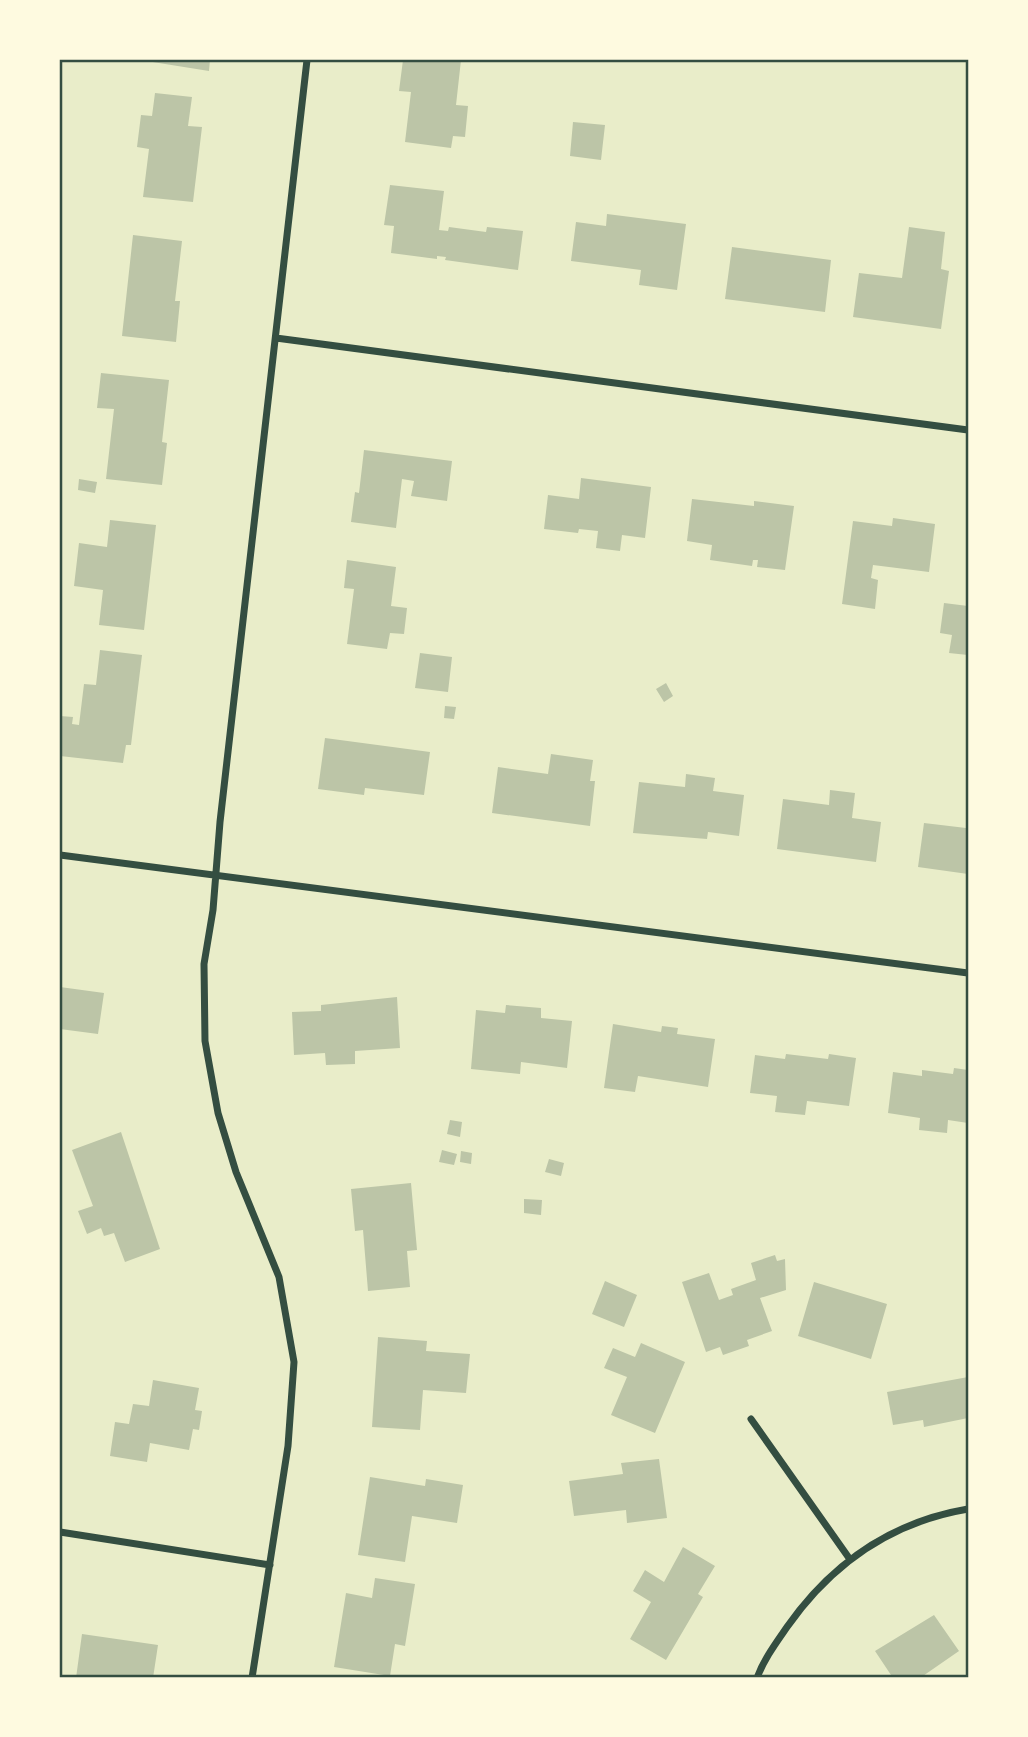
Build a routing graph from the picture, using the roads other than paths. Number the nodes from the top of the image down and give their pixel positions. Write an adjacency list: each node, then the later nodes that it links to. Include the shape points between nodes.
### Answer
1 (307, 60): 2 (street)
2 (276, 338): 3 (street); 5 (street)
3 (968, 430)
4 (60, 855): 5 (street)
5 (215, 875): 6 (street); 11 (street, via 204,964 205,1041 232,1160 279,1277 294,1362 288,1446)
6 (968, 973)
7 (751, 1419): 10 (street)
8 (968, 1509): 10 (street, via 905,1527)
9 (60, 1532): 11 (street)
10 (849, 1558): 13 (street, via 802,1606)
11 (270, 1565): 12 (street)
12 (252, 1678)
13 (757, 1678)

